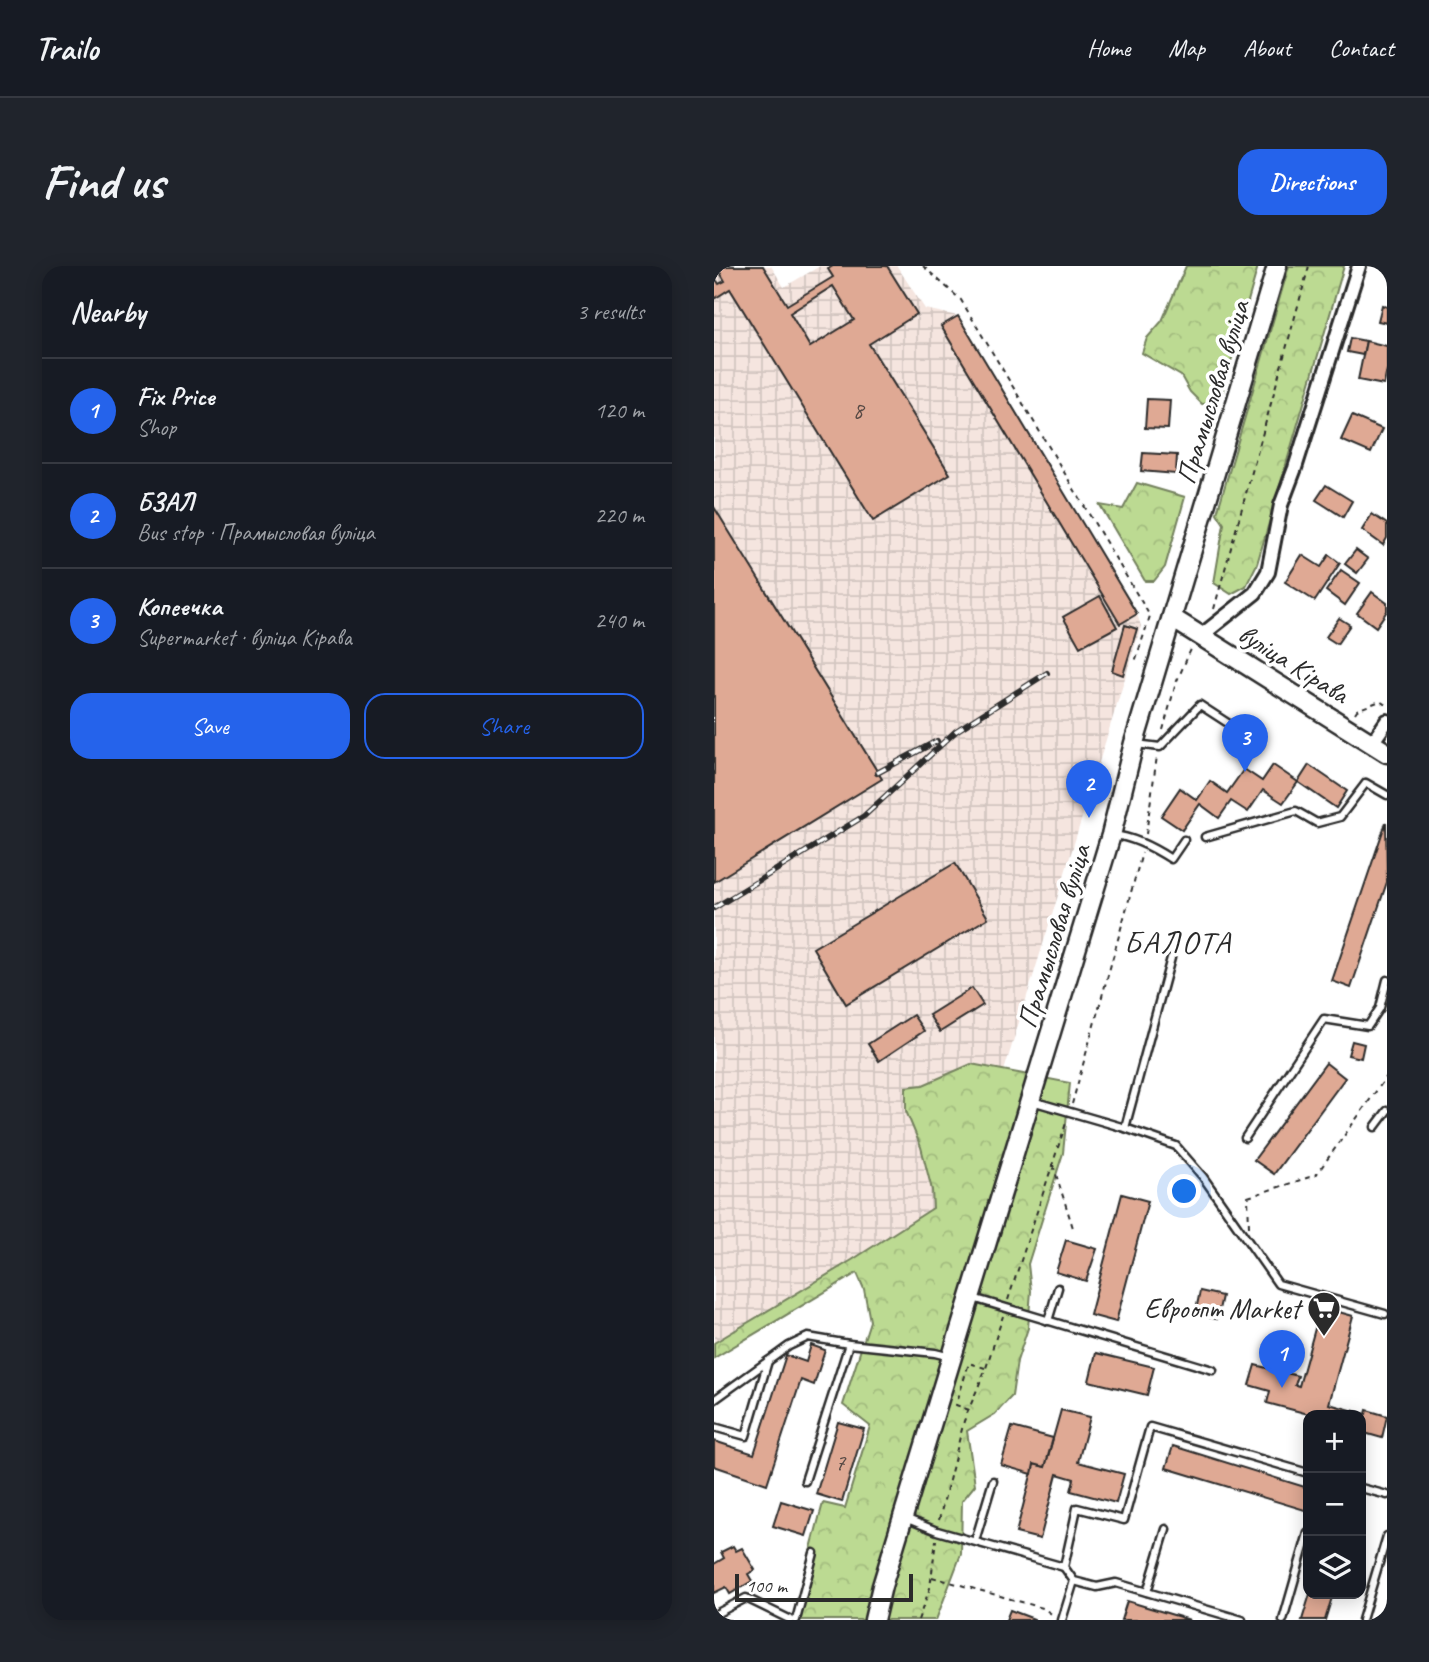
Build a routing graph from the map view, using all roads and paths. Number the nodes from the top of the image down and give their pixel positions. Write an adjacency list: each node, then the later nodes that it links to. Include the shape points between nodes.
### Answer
1 (923, 266): 7 (path, via 961,300 1150,616)
2 (1278, 266): 5 (main road, Прамысловая вуліца)
3 (1309, 266): 6 (path, via 1215,608)
4 (1359, 266): 6 (street, via 1281,505 1268,572 1255,593)
5 (1172, 618): 6 (main road, вуліца Кірава); 11 (main road, Прамысловая вуліца)
6 (1200, 634): 13 (path, via 1176,684); 14 (main road, вуліца Кірава)
7 (1135, 662)
8 (1387, 706): 9 (path, via 1380,701)
9 (1357, 710)
10 (1387, 721): 14 (street)
11 (1134, 743): 13 (lane); 16 (main road, Прамысловая вуліца)
12 (1259, 744): 13 (lane, via 1200,705)
13 (1158, 747): 19 (path)
14 (1379, 748)
15 (1387, 795): 17 (lane, via 1366,783 1340,817 1317,822 1296,811)
16 (1111, 835): 19 (lane); 23 (main road, Прамысловая вуліца)
17 (1205, 837)
18 (1184, 840): 19 (lane, via 1171,859)
19 (1144, 845): 25 (path)
20 (1171, 958): 27 (lane)
21 (1387, 980): 28 (lane, via 1380,1008 1368,1026 1324,1019)
22 (1387, 1076): 31 (path, via 1316,1175 1248,1197)
23 (1030, 1101): 25 (lane); 33 (main road, Прамысловая вуліца)
24 (1387, 1111): 26 (lane)
25 (1069, 1113): 27 (lane); 29 (path)
26 (1375, 1127)
27 (1125, 1128): 31 (lane, via 1176,1146 1203,1177)
28 (1245, 1138)
29 (1052, 1164): 30 (path); 34 (path)
30 (1074, 1231)
31 (1248, 1245): 35 (lane, via 1278,1284)
32 (1058, 1289): 36 (lane)
33 (971, 1298): 34 (lane); 38 (main road, Прамысловая вуліца)
34 (1006, 1308): 36 (lane); 40 (path)
35 (1385, 1314)
36 (1048, 1321): 41 (lane)
37 (849, 1344): 38 (lane); 39 (lane, via 808,1337); 46 (lane)
38 (953, 1358): 50 (main road, Прамысловая вуліца)
39 (768, 1361): 42 (lane); 44 (lane, via 746,1436)
40 (986, 1368): 43 (path); 43 (path, via 969,1363 956,1405)
41 (1213, 1370)
42 (714, 1400)
43 (969, 1410): 52 (path)
44 (714, 1427)
45 (1303, 1472): 57 (lane, via 1150,1427 1124,1520 1076,1508)
46 (805, 1481)
47 (993, 1481): 55 (lane)
48 (1366, 1489): 49 (lane)
49 (1387, 1495)
50 (904, 1518): 52 (lane); 64 (main road, Прамысловая вуліца)
51 (1166, 1529): 60 (lane)
52 (937, 1531): 55 (lane); 58 (path)
53 (1307, 1536): 68 (lane)
54 (1387, 1536): 69 (lane)
55 (975, 1541): 57 (lane)
56 (814, 1553): 63 (lane)
57 (1064, 1567): 59 (lane)
58 (931, 1577): 65 (path); 66 (path, via 1043,1608)
59 (1074, 1581): 60 (lane, via 1097,1587 1116,1583); 66 (lane)
60 (1147, 1592): 67 (lane)
61 (714, 1615): 62 (lane, via 746,1598)
62 (791, 1620)
63 (796, 1620)
64 (874, 1620)
65 (918, 1620)
66 (1061, 1620)
67 (1242, 1620)
68 (1283, 1620)
69 (1362, 1620)

